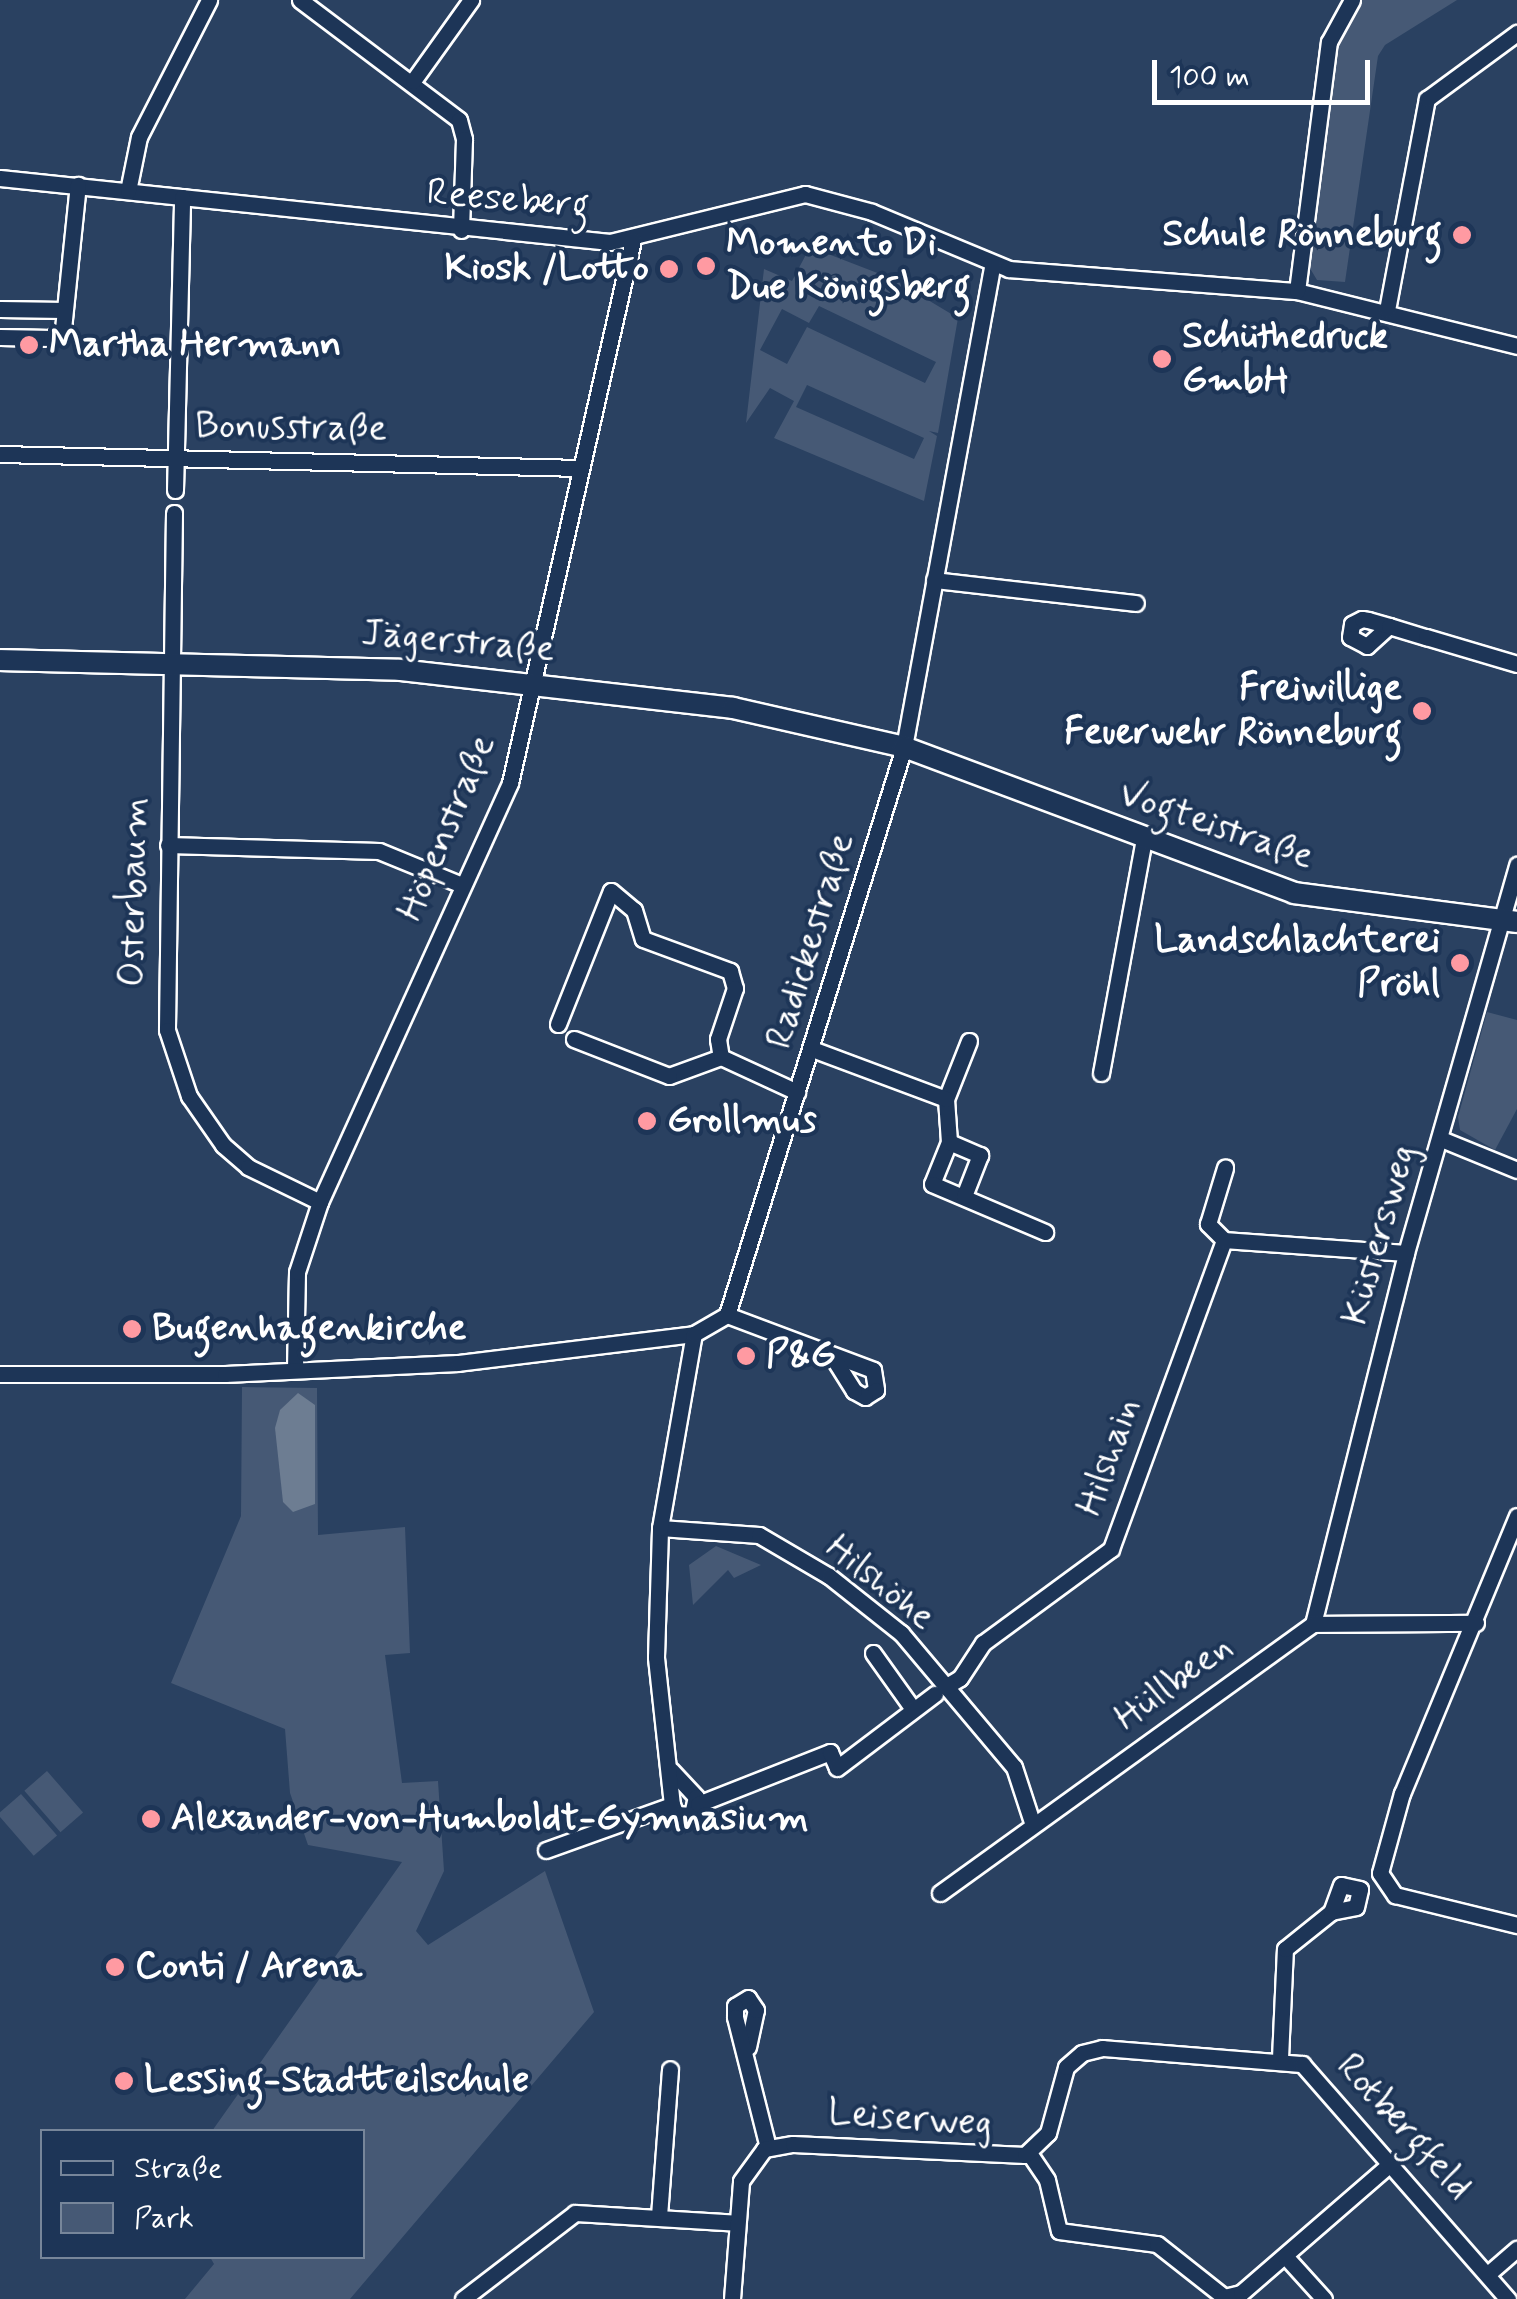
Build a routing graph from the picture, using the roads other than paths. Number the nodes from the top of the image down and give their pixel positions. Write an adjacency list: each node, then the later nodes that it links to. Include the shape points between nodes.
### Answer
1 (209, 0): 9 (street, via 140,137)
2 (300, 0): 6 (street)
3 (471, 0): 6 (street)
4 (1352, 0): 14 (street, via 1329,42)
5 (1517, 33): 17 (street, via 1446,78 1427,99)
6 (413, 81): 11 (street, via 463,128)
7 (0, 178): 8 (street, Reeseberg)
8 (78, 185): 9 (street, Reeseberg); 16 (street)
9 (128, 191): 10 (street, Reeseberg)
10 (182, 197): 11 (street, Reeseberg); 21 (street)
11 (460, 230): 12 (street, Reeseberg)
12 (633, 240): 13 (street, Reeseberg, via 738,206 805,194 872,212); 22 (street, Höpenstraße)
13 (993, 264): 14 (street, Reeseberg, via 1026,272); 25 (street, Radickestraße)
14 (1297, 291): 17 (street, Reeseberg)
15 (0, 309): 16 (street)
16 (64, 310): 18 (street, via 63,330 51,338)
17 (1387, 310): 19 (street, Reeseberg)
18 (0, 336)
19 (1517, 346)
20 (0, 454): 21 (street, Bonusstraße)
21 (176, 458): 22 (street, Bonusstraße); 23 (street)
22 (580, 468): 31 (street, Höpenstraße)
23 (175, 490)
24 (174, 512): 29 (street, Osterbaum)
25 (934, 580): 26 (street); 32 (street, Radickestraße)
26 (1136, 603)
27 (1389, 626): 30 (street)
28 (0, 660): 29 (street, Jägerstraße)
29 (171, 660): 31 (street, Jägerstraße); 34 (street, Osterbaum)
30 (1517, 664)
31 (534, 684): 32 (street, Jägerstraße, via 736,708); 36 (street, Höpenstraße, via 510,783)
32 (904, 748): 33 (street, Vogteistraße); 41 (street, Radickestraße)
33 (1144, 839): 37 (street, Vogteistraße, via 1294,894); 43 (street)
34 (168, 845): 36 (street, via 379,851); 51 (street, Osterbaum, via 164,1009 186,1088 239,1160)
35 (1517, 864): 37 (street, Küstersweg)
36 (462, 885): 51 (street, Höpenstraße)
37 (1510, 921): 46 (street, Küstersweg)
38 (558, 1024): 42 (street, via 611,891 634,910 643,939 730,971 735,988 718,1039)
39 (574, 1038): 42 (street, via 669,1076)
40 (969, 1042): 45 (street)
41 (812, 1049): 44 (street, Radickestraße); 45 (street)
42 (721, 1057): 44 (street)
43 (1100, 1073)
44 (798, 1092): 55 (street, Radickestraße)
45 (946, 1099): 47 (street)
46 (1441, 1139): 49 (street); 54 (street, Küstersweg)
47 (948, 1142): 50 (street, via 980,1155); 50 (street, via 932,1184)
48 (1225, 1168): 53 (street, via 1208,1224)
49 (1517, 1170)
50 (964, 1196): 52 (street)
51 (320, 1202): 58 (street, Höpenstraße, via 298,1272)
52 (1045, 1232)
53 (1224, 1240): 54 (street); 65 (street, Hilshain, via 1111,1548 982,1643 960,1678)
54 (1406, 1253): 63 (street, Küstersweg)
55 (727, 1315): 56 (street); 57 (street)
56 (694, 1334): 58 (street, via 458,1363); 61 (street)
57 (832, 1356)
58 (295, 1368): 59 (street)
59 (0, 1374)
60 (1517, 1516): 62 (street)
61 (660, 1528): 65 (street, Hilshöhe, via 759,1536 829,1576 902,1633); 67 (street, via 656,1658)
62 (1476, 1622): 63 (street); 74 (street, via 1402,1793 1380,1868 1384,1886 1396,1896)
63 (1313, 1624): 70 (street, Hüllbeen)
64 (873, 1653): 66 (street)
65 (940, 1690): 66 (street); 70 (street, Hilshöhe, via 1014,1767)
66 (913, 1709): 68 (street, via 837,1768 830,1752)
67 (671, 1770): 68 (street); 69 (street)
68 (698, 1804): 69 (street, via 684,1816)
69 (672, 1806): 71 (street)
70 (1032, 1825): 72 (street, Hüllbeen)
71 (546, 1850)
72 (940, 1893)
73 (1331, 1912): 76 (street, Rotbergfeld, via 1284,1952)
74 (1517, 1925)
75 (748, 2046): 78 (street, via 754,2105)
76 (1280, 2058): 79 (street, Leiserweg, via 1131,2049 1082,2053 1064,2072 1048,2133); 80 (street, Rotbergfeld, via 1314,2072)
77 (670, 2069): 81 (street)
78 (768, 2148): 79 (street, Leiserweg, via 1005,2158); 82 (street, via 745,2169)
79 (1030, 2153): 84 (street, via 1047,2180 1059,2231 1157,2244 1215,2295 1242,2293)
80 (1392, 2162): 84 (street); 85 (street, Rotbergfeld)
81 (659, 2216): 82 (street); 87 (street, via 575,2213)
82 (737, 2223): 88 (street)
83 (1517, 2249): 85 (street)
84 (1285, 2256): 89 (street)
85 (1490, 2273): 86 (street, Rotbergfeld)
86 (1510, 2294)
87 (463, 2299)
88 (732, 2299)
89 (1324, 2299)

